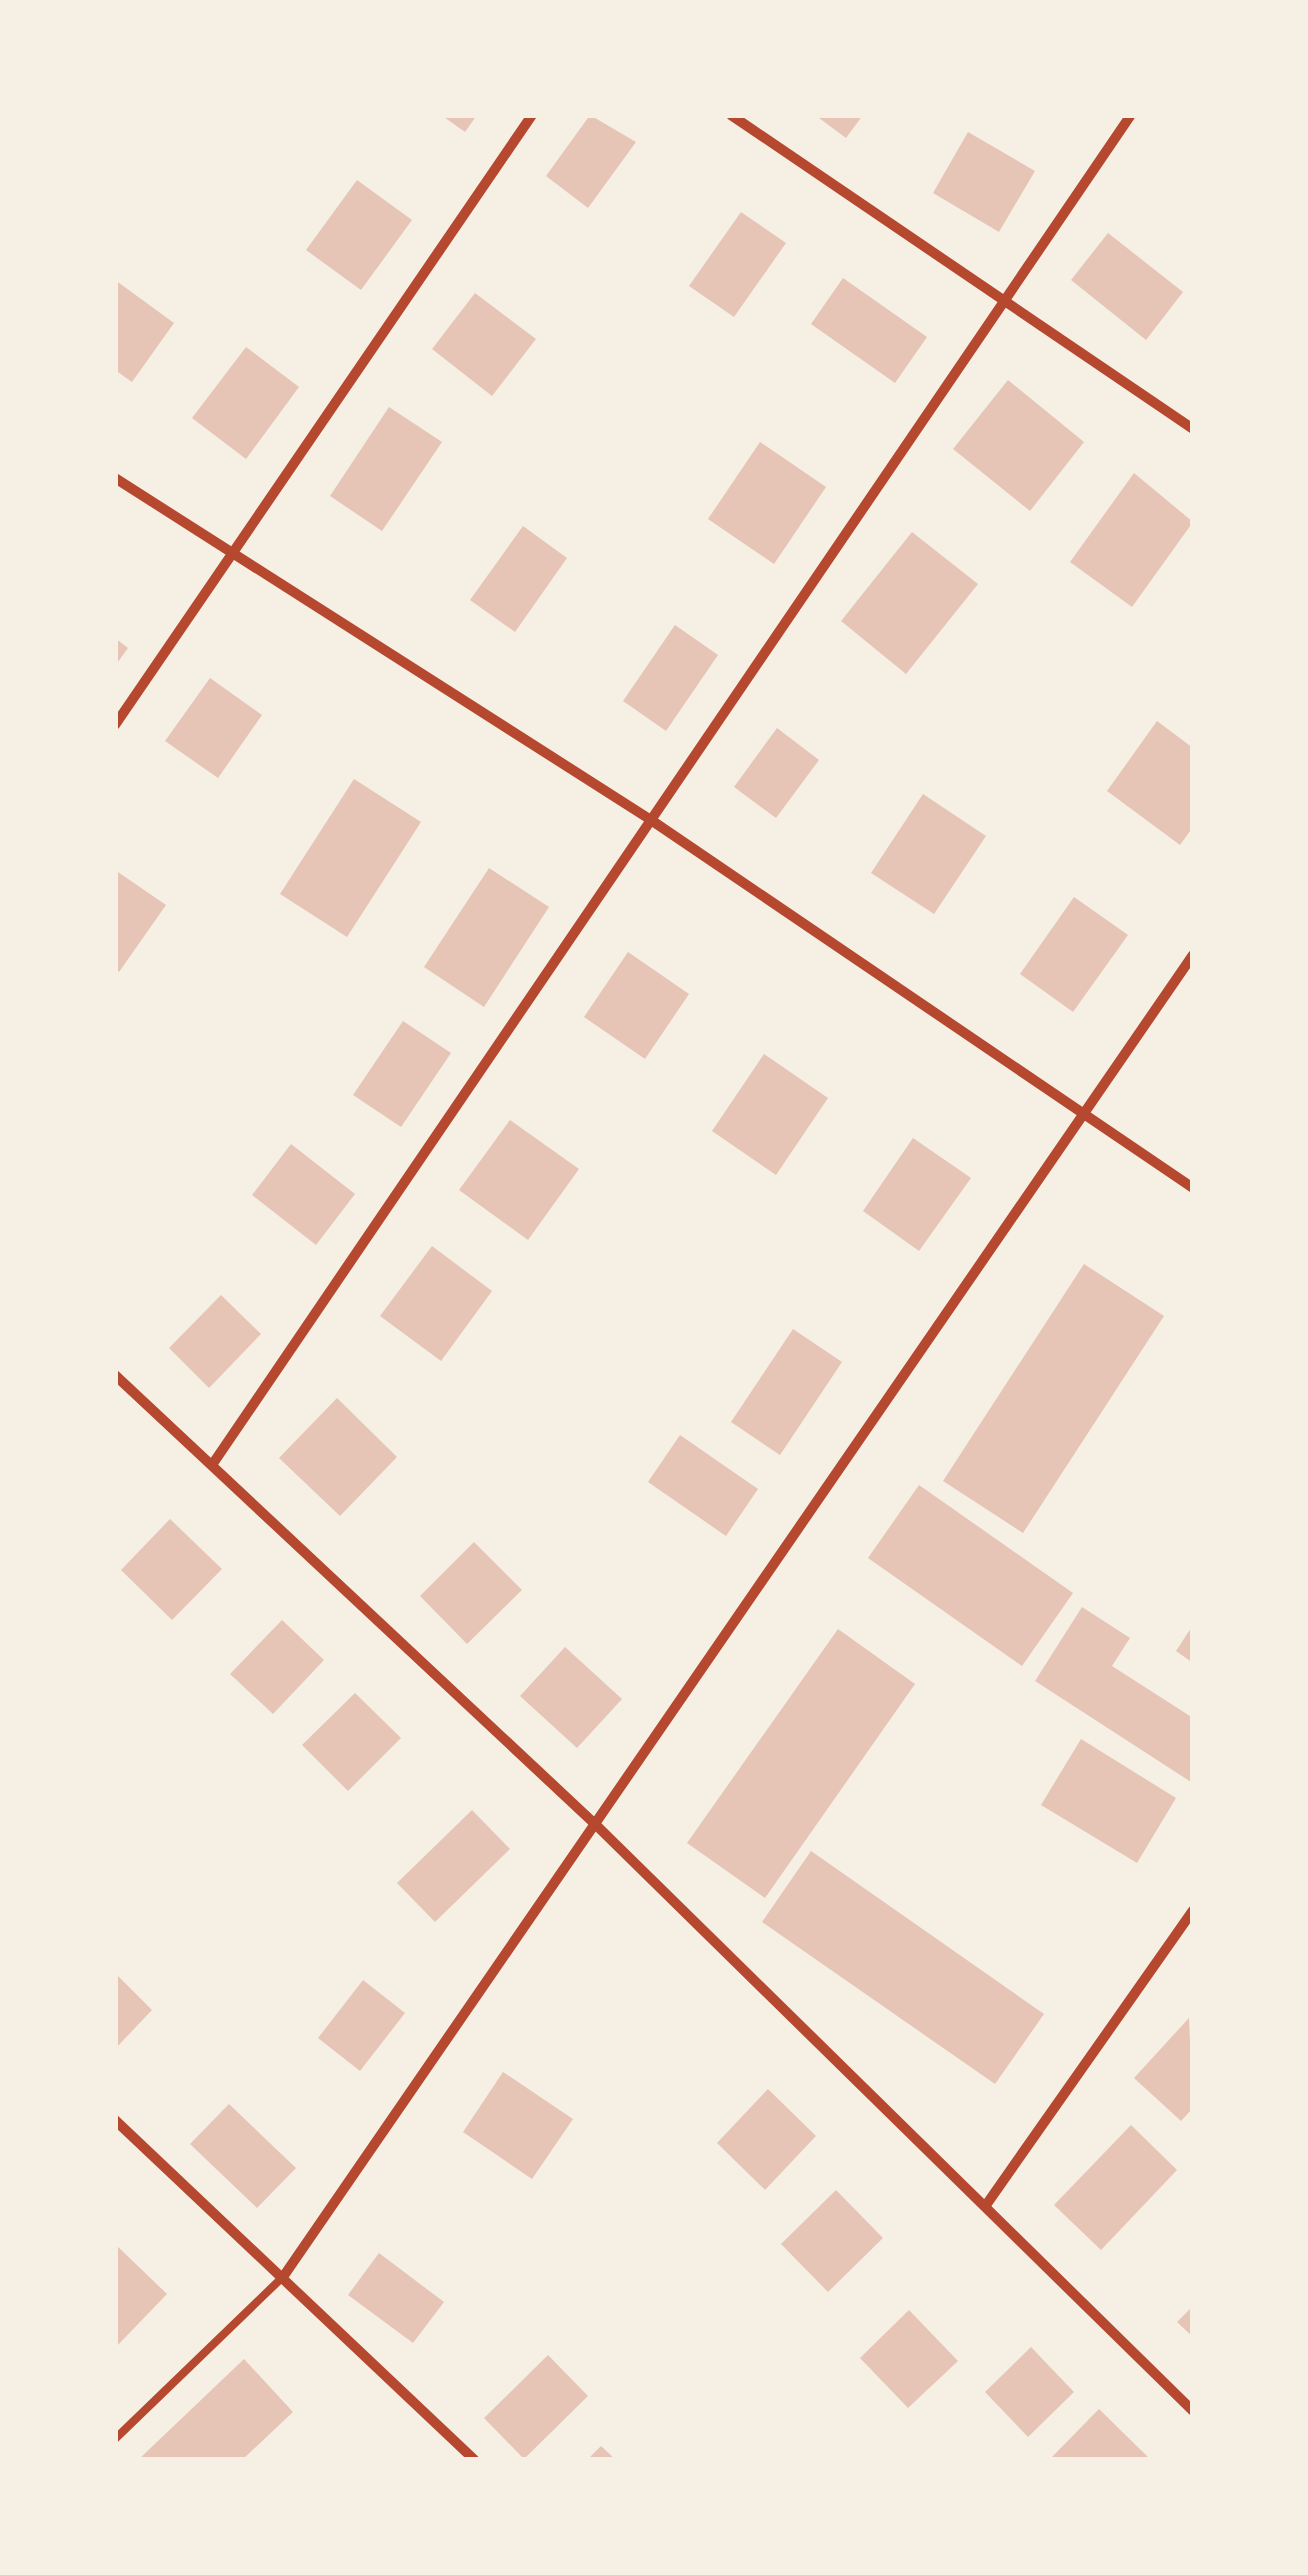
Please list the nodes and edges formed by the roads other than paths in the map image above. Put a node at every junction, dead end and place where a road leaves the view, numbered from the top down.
1 (532, 115) edge
2 (730, 115) edge
3 (1131, 115) edge
4 (1004, 301) junction
5 (1193, 429) edge
6 (115, 478) edge
7 (232, 554) junction
8 (115, 726) edge
9 (651, 820) junction
10 (1193, 955) edge
11 (1082, 1116) junction
12 (1193, 1188) edge
13 (115, 1375) edge
14 (212, 1465) junction
15 (595, 1824) junction
16 (1193, 1910) edge
17 (115, 2120) edge
18 (986, 2206) junction
19 (283, 2277) junction
20 (1193, 2411) edge
21 (115, 2439) edge
22 (474, 2460) edge

1 - 7 street
2 - 4 street
3 - 4 street
4 - 5 street
4 - 9 street
6 - 7 street
7 - 8 street
7 - 9 street
9 - 11 street
9 - 14 street
10 - 11 street
11 - 12 street
11 - 15 street
13 - 14 street
14 - 15 street
15 - 18 street
15 - 19 street
16 - 18 street
17 - 19 street
18 - 20 street
19 - 21 lane
19 - 22 street

